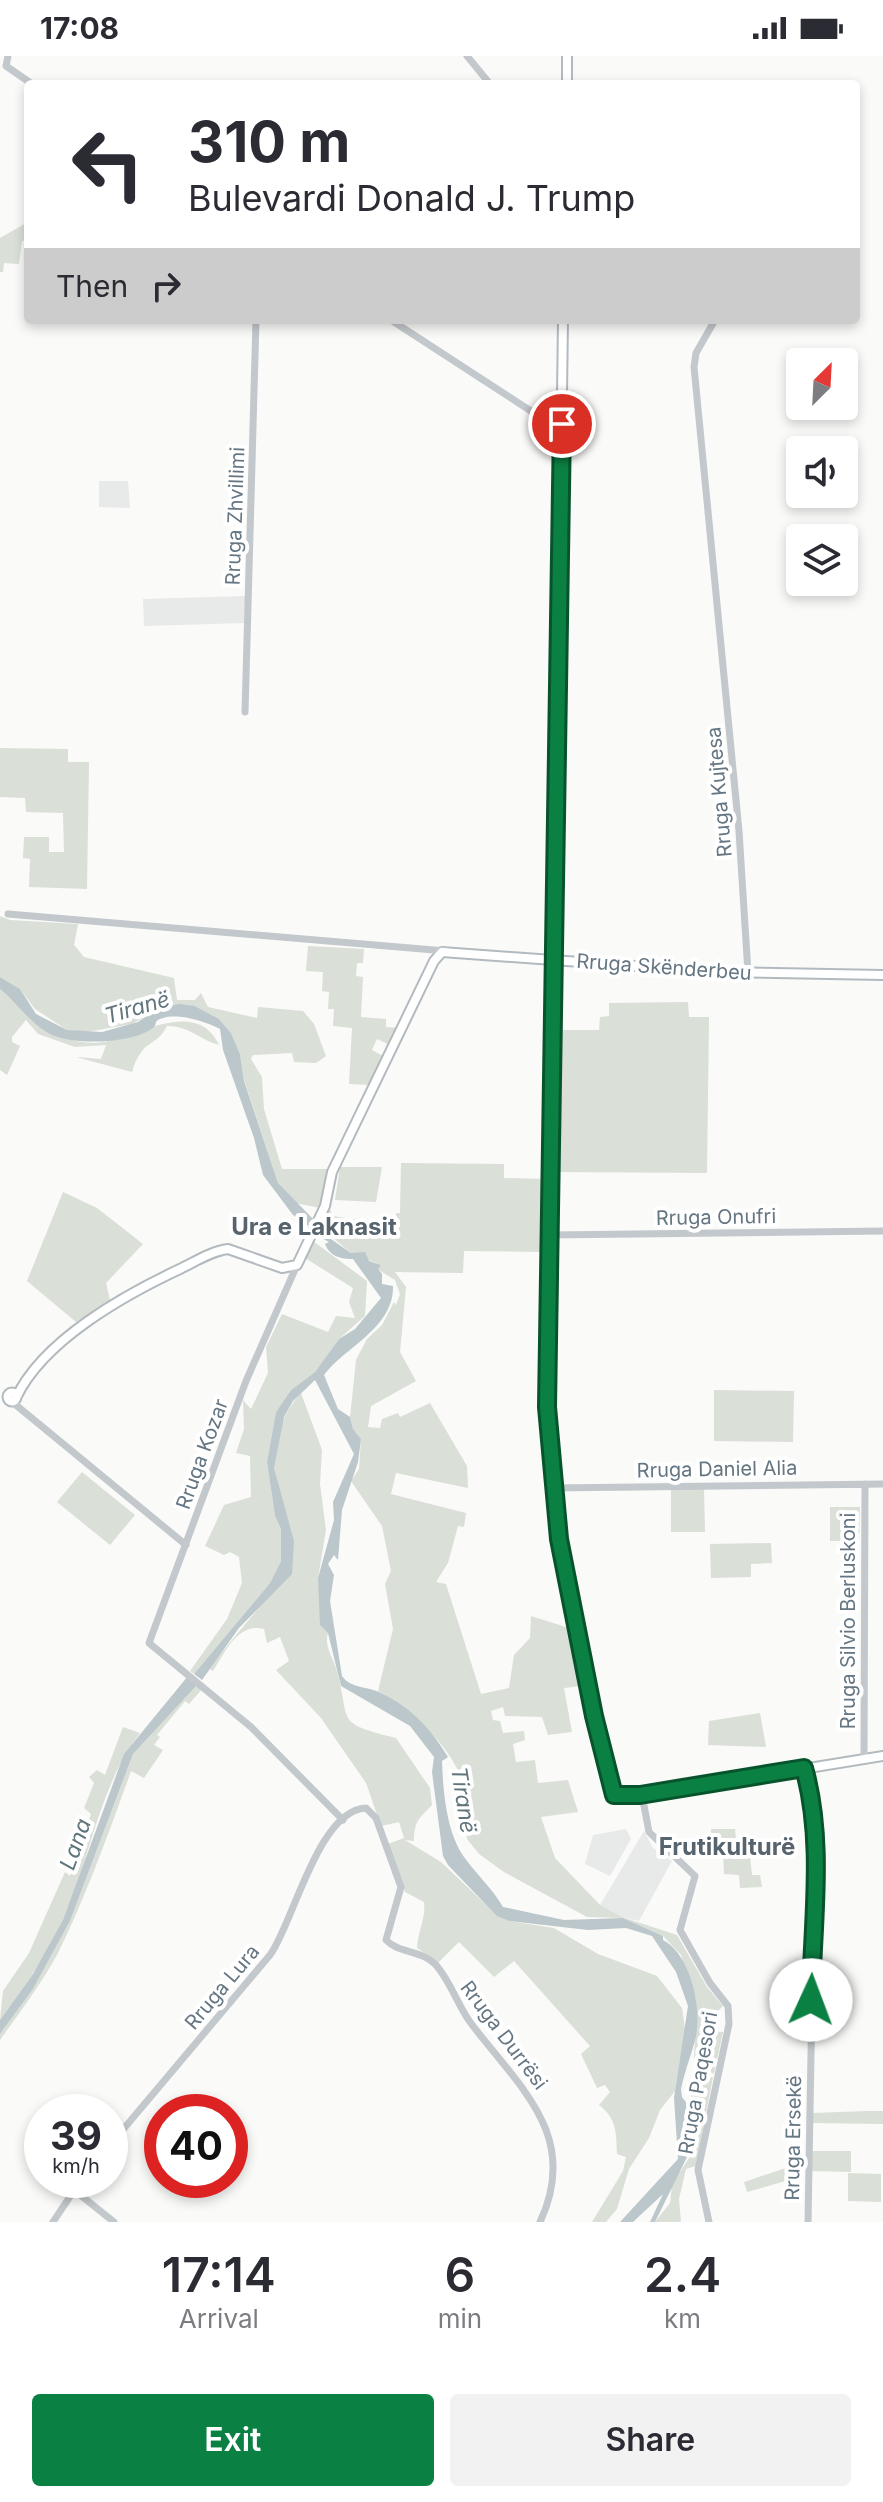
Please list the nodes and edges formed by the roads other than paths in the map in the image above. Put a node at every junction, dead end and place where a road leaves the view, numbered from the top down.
1 (8, 56) edge
2 (467, 56) edge
3 (567, 56) edge
4 (26, 80) edge
5 (487, 80) edge
6 (567, 80) edge
7 (256, 324) edge
8 (397, 324) edge
9 (563, 324) edge
10 (713, 324) edge
11 (562, 424) junction
12 (245, 712) dead end
13 (8, 914) dead end
14 (427, 949) junction
15 (446, 951) junction
16 (553, 959) junction
17 (434, 961) junction
18 (748, 973) junction
19 (883, 975) edge
20 (883, 1231) edge
21 (550, 1235) junction
22 (299, 1263) junction
23 (282, 1268) junction
24 (289, 1278) junction
25 (0, 1392) edge
26 (13, 1398) junction
27 (865, 1484) junction
28 (883, 1484) edge
29 (552, 1488) junction
30 (186, 1545) junction
31 (883, 1756) edge
32 (864, 1759) junction
33 (804, 1768) junction
34 (641, 1795) junction
35 (369, 1809) joint
36 (343, 1820) junction
37 (128, 2124) edge
38 (69, 2198) edge
39 (84, 2198) edge
40 (53, 2222) edge
41 (114, 2222) edge
42 (540, 2222) edge
43 (709, 2222) edge
44 (808, 2222) edge

1 - 4 street
2 - 5 street
3 - 6 main road
7 - 12 street, Rruga Zhvillimi
8 - 11 street
9 - 11 main road
10 - 18 street, Rruga Kujtesa
11 - 16 main road
13 - 14 street
14 - 15 street
14 - 17 main road
15 - 16 main road, Rruga Skënderbeu
15 - 17 main road
16 - 18 main road, Rruga Skënderbeu
16 - 21 main road
17 - 22 main road
18 - 19 main road, Rruga Skënderbeu
20 - 21 street, Rruga Onufri
21 - 29 main road
22 - 23 main road
22 - 24 street, Rruga Kozar
23 - 24 street
23 - 26 main road
24 - 30 street, Rruga Kozar
25 - 26 main road
26 - 30 street
27 - 28 street, Rruga Daniel Alia
27 - 29 street, Rruga Daniel Alia
27 - 32 street, Rruga Silvio Berluskoni
29 - 34 main road
30 - 36 street, Rruga Kozar
31 - 32 main road
32 - 33 main road
33 - 34 main road
33 - 44 street, Rruga Ersekë
34 - 43 street, Rruga Paqesori
35 - 36 street, Rruga Lura
35 - 42 street, Rruga Durrësi
36 - 37 street, Rruga Lura
38 - 40 street
39 - 41 street

